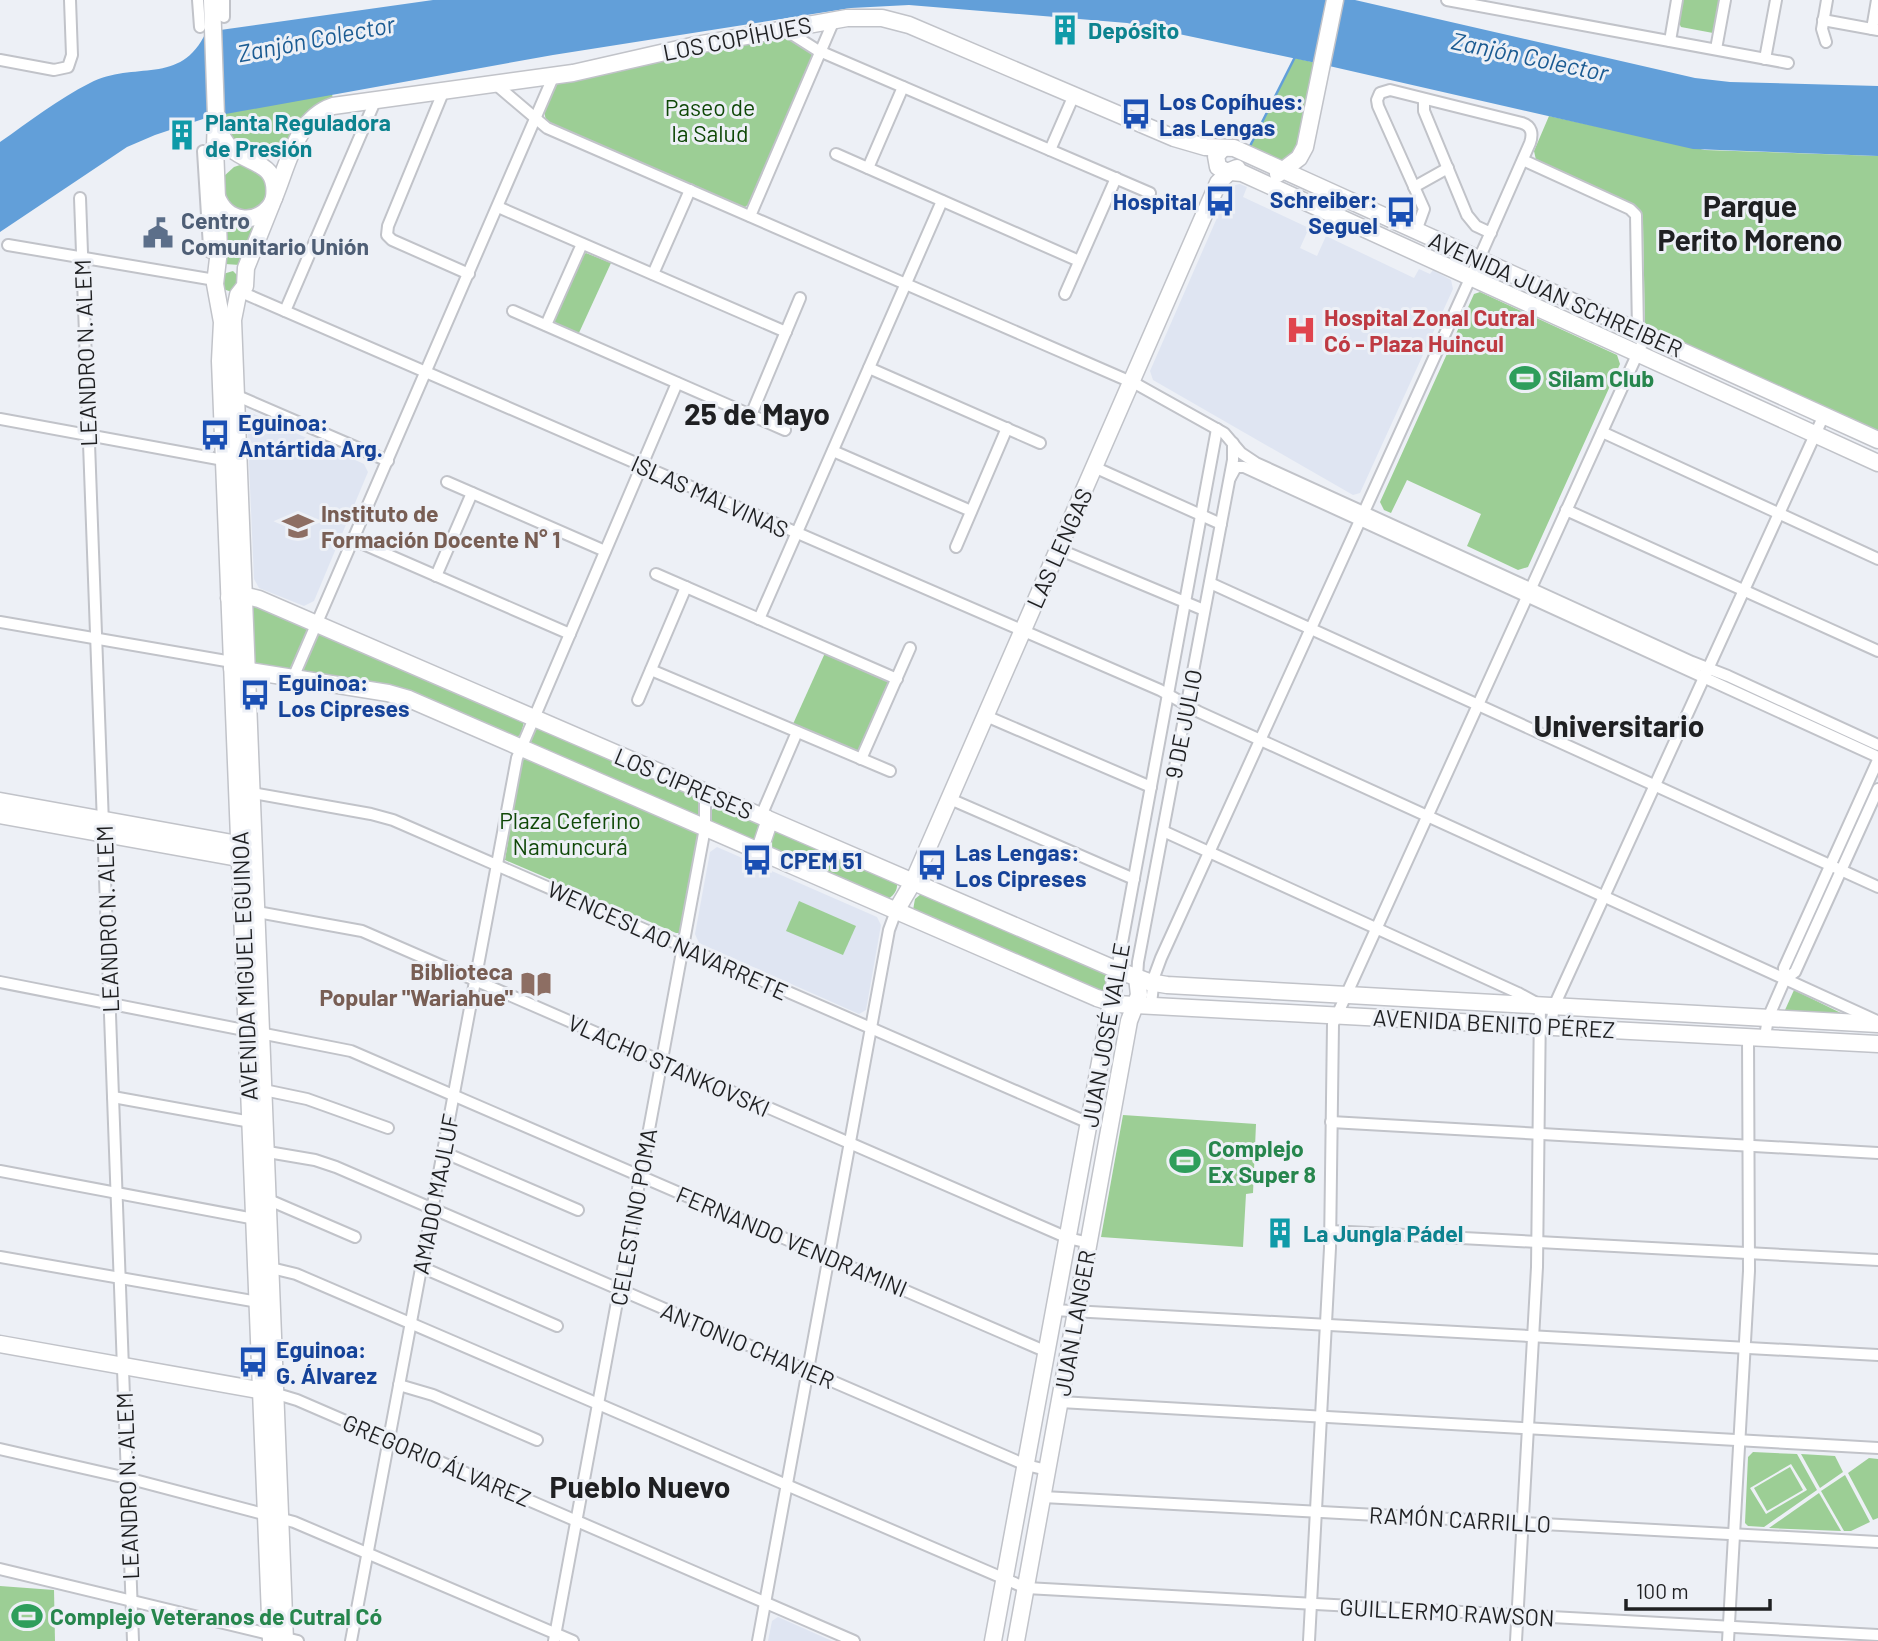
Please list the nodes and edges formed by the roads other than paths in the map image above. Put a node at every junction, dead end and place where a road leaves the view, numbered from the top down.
1 (70, 0) edge
2 (198, 0) edge
3 (212, 0) edge
4 (224, 0) edge
5 (1335, 0) edge
6 (1447, 0) edge
7 (1677, 0) edge
8 (1725, 0) edge
9 (1776, 0) edge
10 (1827, 0) edge
11 (1877, 0) edge
12 (225, 17) dead end
13 (834, 20) junction
14 (1823, 20) junction
15 (206, 29) junction
16 (784, 29) junction
17 (1875, 30) edge
18 (1670, 41) junction
19 (1826, 42) dead end
20 (1716, 49) junction
21 (821, 51) junction
22 (1765, 59) junction
23 (0, 60) edge
24 (1788, 63) dead end
25 (554, 75) junction
26 (495, 83) junction
27 (903, 87) junction
28 (444, 90) junction
29 (1074, 95) junction
30 (376, 99) junction
31 (1424, 99) junction
32 (216, 116) junction
33 (535, 119) junction
34 (1310, 129) junction
35 (1174, 138) junction
36 (297, 141) junction
37 (1228, 148) junction
38 (203, 150) dead end
39 (1050, 150) junction
40 (836, 154) dead end
41 (1523, 160) junction
42 (252, 161) junction
43 (868, 168) junction
44 (1448, 168) junction
45 (1282, 170) junction
46 (1223, 172) junction
47 (1116, 178) junction
48 (1316, 186) junction
49 (1414, 187) junction
50 (216, 189) junction
51 (690, 190) junction
52 (1283, 192) junction
53 (1150, 193) dead end
54 (80, 198) dead end
55 (274, 200) junction
56 (1301, 200) junction
57 (942, 201) junction
58 (498, 207) junction
59 (750, 216) junction
60 (1416, 231) junction
61 (1491, 233) junction
62 (582, 244) junction
63 (8, 245) dead end
64 (219, 255) junction
65 (82, 257) junction
66 (1479, 259) junction
67 (1079, 261) junction
68 (469, 274) junction
69 (653, 274) junction
70 (1471, 277) junction
71 (217, 281) junction
72 (906, 284) junction
73 (241, 288) junction
74 (1065, 294) dead end
75 (800, 298) dead end
76 (285, 311) junction
77 (513, 311) dead end
78 (546, 325) junction
79 (786, 332) junction
80 (1642, 333) junction
81 (1637, 353) junction
82 (869, 368) junction
83 (426, 373) junction
84 (1131, 382) junction
85 (677, 383) junction
86 (228, 392) junction
87 (751, 415) junction
88 (1824, 415) junction
89 (0, 419) edge
90 (1007, 428) junction
91 (1217, 429) junction
92 (785, 430) dead end
93 (1601, 432) junction
94 (1816, 434) junction
95 (88, 435) junction
96 (1878, 440) edge
97 (1233, 441) junction
98 (1040, 443) dead end
99 (833, 451) junction
100 (388, 460) junction
101 (231, 461) junction
102 (1878, 463) edge
103 (641, 466) junction
104 (1094, 467) junction
105 (1230, 478) junction
106 (447, 482) dead end
107 (472, 493) junction
108 (1566, 510) junction
109 (971, 511) junction
110 (1779, 514) junction
111 (1201, 516) junction
112 (1362, 516) junction
113 (1221, 524) junction
114 (796, 534) junction
115 (354, 540) junction
116 (956, 547) dead end
117 (1058, 549) junction
118 (605, 551) junction
119 (1878, 559) edge
120 (656, 574) dead end
121 (436, 576) junction
122 (1210, 583) junction
123 (686, 587) junction
124 (1744, 591) junction
125 (1529, 592) junction
126 (237, 597) junction
127 (1185, 602) junction
128 (1205, 610) junction
129 (759, 619) junction
130 (0, 622) edge
131 (317, 624) junction
132 (1311, 629) junction
133 (1022, 632) junction
134 (570, 634) junction
135 (96, 639) junction
136 (910, 648) dead end
137 (1878, 652) edge
138 (237, 667) junction
139 (651, 670) junction
140 (1707, 673) junction
141 (293, 678) junction
142 (897, 679) junction
143 (638, 700) dead end
144 (1177, 700) junction
145 (1478, 705) junction
146 (986, 716) junction
147 (534, 718) junction
148 (797, 732) junction
149 (1260, 740) junction
150 (1878, 745) edge
151 (521, 748) junction
152 (1878, 758) edge
153 (861, 759) junction
154 (890, 771) dead end
155 (1655, 785) junction
156 (1151, 787) junction
157 (1878, 789) edge
158 (245, 792) junction
159 (705, 792) junction
160 (950, 799) junction
161 (0, 801) edge
162 (0, 815) edge
163 (1427, 816) junction
164 (764, 817) junction
165 (104, 827) junction
166 (705, 828) junction
167 (1163, 831) junction
168 (754, 849) junction
169 (247, 852) junction
170 (1209, 852) junction
171 (496, 865) junction
172 (1836, 868) junction
173 (1134, 878) junction
174 (913, 882) junction
175 (1878, 887) edge
176 (1604, 897) junction
177 (250, 911) junction
178 (896, 911) junction
179 (1376, 928) junction
180 (683, 946) junction
181 (1140, 949) junction
182 (1161, 958) junction
183 (1117, 970) junction
184 (1137, 977) junction
185 (1785, 979) junction
186 (475, 980) junction
187 (0, 982) edge
188 (1153, 983) junction
189 (1346, 995) junction
190 (110, 1003) junction
191 (1111, 1003) junction
192 (1151, 1004) junction
193 (1134, 1005) junction
194 (1547, 1006) junction
195 (1337, 1014) junction
196 (1768, 1018) junction
197 (1878, 1023) edge
198 (1545, 1026) junction
199 (871, 1028) junction
200 (255, 1030) junction
201 (1748, 1037) junction
202 (1765, 1037) junction
203 (1878, 1044) edge
204 (662, 1062) junction
205 (264, 1090) junction
206 (453, 1095) junction
207 (113, 1097) junction
208 (251, 1122) junction
209 (1331, 1122) junction
210 (1089, 1123) junction
211 (388, 1128) dead end
212 (1539, 1134) junction
213 (850, 1143) junction
214 (1748, 1145) junction
215 (260, 1150) junction
216 (443, 1152) junction
217 (1878, 1153) edge
218 (0, 1171) edge
219 (640, 1176) junction
220 (117, 1193) junction
221 (269, 1200) junction
222 (432, 1209) junction
223 (578, 1210) dead end
224 (262, 1220) junction
225 (1330, 1231) junction
226 (355, 1237) dead end
227 (1068, 1238) junction
228 (1537, 1242) junction
229 (1088, 1243) junction
230 (1749, 1253) junction
231 (0, 1257) edge
232 (829, 1257) junction
233 (1878, 1260) edge
234 (264, 1266) junction
235 (421, 1267) junction
236 (120, 1278) junction
237 (620, 1289) junction
238 (258, 1302) junction
239 (1054, 1310) junction
240 (1076, 1311) junction
241 (410, 1323) junction
242 (1326, 1325) junction
243 (557, 1326) dead end
244 (1534, 1336) junction
245 (0, 1344) edge
246 (1744, 1348) junction
247 (1047, 1352) junction
248 (1878, 1355) edge
249 (123, 1366) junction
250 (808, 1371) junction
251 (399, 1385) junction
252 (270, 1392) junction
253 (1060, 1402) junction
254 (598, 1404) junction
255 (1321, 1416) junction
256 (1528, 1428) junction
257 (388, 1440) junction
258 (537, 1440) dead end
259 (1739, 1440) junction
260 (1878, 1448) edge
261 (0, 1449) edge
262 (1026, 1465) junction
263 (1048, 1470) junction
264 (127, 1478) junction
265 (787, 1486) junction
266 (1042, 1497) junction
267 (1316, 1511) junction
268 (274, 1516) junction
269 (577, 1521) junction
270 (1523, 1522) junction
271 (1734, 1534) junction
272 (1878, 1542) edge
273 (367, 1553) junction
274 (0, 1569) edge
275 (1015, 1584) junction
276 (132, 1601) junction
277 (765, 1602) junction
278 (1311, 1604) junction
279 (1518, 1615) junction
280 (1729, 1627) junction
281 (1878, 1635) edge
282 (555, 1637) edge
283 (282, 1639) edge
284 (133, 1641) edge
285 (351, 1641) edge
286 (573, 1641) edge
287 (758, 1641) edge
288 (855, 1641) edge
289 (993, 1641) edge
290 (1016, 1641) edge
291 (1309, 1641) edge
292 (1516, 1641) edge
293 (1728, 1641) edge

1 - 23 street
2 - 15 street
3 - 15 main road
4 - 12 street
5 - 34 main road
6 - 18 street
7 - 18 street
8 - 20 street
9 - 22 street
10 - 14 street
11 - 17 street
13 - 16 main road, LOS COPÍHUES
13 - 21 street
13 - 29 main road, LOS COPÍHUES
14 - 17 street
14 - 19 street
15 - 32 main road, AVENIDA MIGUEL EGUINOA
16 - 21 street
16 - 25 main road, LOS COPÍHUES
18 - 20 street
20 - 22 street
21 - 27 street
21 - 59 street
22 - 24 street
25 - 26 main road, LOS COPÍHUES
25 - 33 street
26 - 28 main road, LOS COPÍHUES
26 - 33 street
27 - 39 street
27 - 43 street
28 - 30 main road, LOS COPÍHUES
28 - 68 street
29 - 35 main road, LOS COPÍHUES
29 - 39 street
30 - 36 main road, LOS COPÍHUES
30 - 76 street
31 - 41 street
31 - 44 street
31 - 49 street
32 - 42 main road
32 - 50 main road, AVENIDA MIGUEL EGUINOA
33 - 51 street
33 - 58 street
34 - 45 main road
34 - 48 main road
35 - 37 main road, LOS COPÍHUES
35 - 46 main road, LOS COPÍHUES
36 - 42 main road, LOS COPÍHUES
36 - 55 main road, LOS COPÍHUES
37 - 45 main road, AVENIDA JUAN SCHREIBER
37 - 46 main road
38 - 64 street
39 - 47 street
40 - 43 street
41 - 61 street
41 - 80 street
42 - 50 main road
42 - 55 main road
43 - 57 street
44 - 49 street
44 - 61 street
45 - 48 main road, AVENIDA JUAN SCHREIBER
45 - 52 main road
46 - 52 main road, AVENIDA JUAN SCHREIBER
46 - 84 main road, LAS LENGAS
47 - 53 street
47 - 67 street
48 - 56 main road
48 - 60 main road, AVENIDA JUAN SCHREIBER
49 - 60 street
50 - 55 main road
50 - 64 main road, AVENIDA MIGUEL EGUINOA
51 - 59 street
51 - 69 street
52 - 56 main road, AVENIDA JUAN SCHREIBER
54 - 65 street, LEANDRO N. ALEM
55 - 73 main road, AVENIDA MIGUEL EGUINOA
56 - 70 main road, AVENIDA JUAN SCHREIBER
57 - 67 street
57 - 72 street
58 - 62 street
58 - 68 street
59 - 72 street
60 - 66 main road, AVENIDA JUAN SCHREIBER
61 - 66 street
62 - 69 street
62 - 78 street
63 - 65 street
64 - 71 main road, AVENIDA MIGUEL EGUINOA
65 - 71 street
65 - 95 street, LEANDRO N. ALEM
66 - 70 street
66 - 80 main road, AVENIDA JUAN SCHREIBER
67 - 74 street
68 - 83 street
69 - 79 street
70 - 81 main road, AVENIDA JUAN SCHREIBER
70 - 112 street
71 - 73 main road
71 - 73 main road
71 - 86 main road, AVENIDA MIGUEL EGUINOA
72 - 82 street
72 - 84 street
73 - 76 street, ISLAS MALVINAS
73 - 86 main road, AVENIDA MIGUEL EGUINOA
75 - 79 street
76 - 83 street, ISLAS MALVINAS
77 - 78 street
78 - 85 street
79 - 87 street
80 - 81 street
80 - 88 main road, AVENIDA JUAN SCHREIBER
81 - 93 street
81 - 94 main road, AVENIDA JUAN SCHREIBER
82 - 90 street
82 - 99 street
83 - 100 street
83 - 103 street, ISLAS MALVINAS
84 - 91 street
84 - 104 main road, LAS LENGAS
85 - 87 street
85 - 103 street, AMADO MAJLUF
86 - 100 street
86 - 101 main road, AVENIDA MIGUEL EGUINOA
87 - 92 street
88 - 94 street
88 - 96 main road, AVENIDA JUAN SCHREIBER
89 - 95 street
90 - 98 street
90 - 109 street
91 - 97 street
91 - 111 street, JUAN JOSÉ VALLE
93 - 108 street
93 - 110 street
94 - 102 main road, AVENIDA JUAN SCHREIBER
94 - 110 street
95 - 101 street
95 - 135 street, LEANDRO N. ALEM
97 - 105 street, 9 DE JULIO
97 - 112 street
99 - 109 street
99 - 114 street
100 - 115 street
101 - 126 main road, AVENIDA MIGUEL EGUINOA
103 - 114 street, ISLAS MALVINAS
103 - 118 street, AMADO MAJLUF
104 - 111 street
104 - 117 main road, LAS LENGAS
105 - 112 street
105 - 113 street, 9 DE JULIO
106 - 107 street
107 - 118 street
107 - 121 street
108 - 124 street
108 - 125 street
109 - 116 street
110 - 119 street
110 - 124 street
111 - 113 street
111 - 127 street, JUAN JOSÉ VALLE
112 - 125 street
112 - 132 street
113 - 122 street, 9 DE JULIO
114 - 129 street
114 - 133 street, ISLAS MALVINAS
115 - 121 street
115 - 131 street
117 - 127 street
117 - 133 main road, LAS LENGAS
118 - 134 street, AMADO MAJLUF
120 - 123 street
121 - 134 street
122 - 128 street, 9 DE JULIO
122 - 132 street
123 - 129 street
123 - 139 street
124 - 137 street
124 - 140 street
125 - 140 street
125 - 145 street
126 - 131 main road, LOS CIPRESES
126 - 138 main road, AVENIDA MIGUEL EGUINOA
127 - 128 street
127 - 144 street, JUAN JOSÉ VALLE
128 - 144 street, 9 DE JULIO
129 - 142 street
130 - 135 street
131 - 141 street
131 - 147 main road, LOS CIPRESES
132 - 145 street
132 - 149 street
133 - 144 street, ISLAS MALVINAS
133 - 146 main road, LAS LENGAS
134 - 147 street, AMADO MAJLUF
135 - 138 street
135 - 165 street, LEANDRO N. ALEM
136 - 142 street
138 - 141 main road, LOS CIPRESES
138 - 158 main road, AVENIDA MIGUEL EGUINOA
139 - 143 street
139 - 148 street
140 - 150 street
140 - 152 street
140 - 155 street
141 - 151 main road, LOS CIPRESES
142 - 153 street
144 - 149 street, ISLAS MALVINAS
144 - 156 street, JUAN JOSÉ VALLE
144 - 167 street, 9 DE JULIO
145 - 155 street
145 - 163 street
146 - 156 street
146 - 160 main road, LAS LENGAS
147 - 151 street, AMADO MAJLUF
147 - 159 main road, LOS CIPRESES
148 - 153 street
148 - 164 street
149 - 163 street, ISLAS MALVINAS
149 - 170 street
151 - 166 main road, LOS CIPRESES
151 - 171 street, AMADO MAJLUF
152 - 172 street
153 - 154 street
155 - 172 street
155 - 176 street
156 - 173 street, JUAN JOSÉ VALLE
157 - 172 street
158 - 169 main road, AVENIDA MIGUEL EGUINOA
158 - 171 street, WENCESLAO NAVARRETE
159 - 164 main road, LOS CIPRESES
159 - 166 street, CELESTINO POMA
160 - 173 street
160 - 174 main road, LAS LENGAS
161 - 165 main road
162 - 165 main road
163 - 176 street, ISLAS MALVINAS
163 - 179 street
164 - 168 main road
164 - 174 main road, LOS CIPRESES
165 - 169 main road
165 - 190 street, LEANDRO N. ALEM
166 - 168 main road, LOS CIPRESES
166 - 180 street, CELESTINO POMA
167 - 170 street
167 - 181 street, 9 DE JULIO
168 - 178 main road, LOS CIPRESES
169 - 177 main road, AVENIDA MIGUEL EGUINOA
170 - 179 street
170 - 182 street
171 - 180 street, WENCESLAO NAVARRETE
171 - 186 street, AMADO MAJLUF
172 - 175 street
172 - 185 street
173 - 183 street, JUAN JOSÉ VALLE
174 - 178 main road, LAS LENGAS
174 - 183 main road, LOS CIPRESES
176 - 185 street, ISLAS MALVINAS
176 - 194 street
177 - 186 street, VLACHO STANKOVSKI
177 - 200 main road, AVENIDA MIGUEL EGUINOA
178 - 191 main road, LOS CIPRESES
178 - 199 street
179 - 189 street
179 - 194 street
180 - 199 street, WENCESLAO NAVARRETE
180 - 204 street, CELESTINO POMA
181 - 182 street
181 - 184 street, 9 DE JULIO
182 - 188 street
183 - 184 main road, LOS CIPRESES
183 - 191 main road, JUAN JOSÉ VALLE
184 - 188 main road, AVENIDA BENITO PÉREZ
184 - 193 main road, 9 DE JULIO
185 - 196 street
185 - 197 street, ISLAS MALVINAS
186 - 204 street, VLACHO STANKOVSKI
186 - 206 street, AMADO MAJLUF
187 - 190 street, FERNANDO VENDRAMINI
188 - 189 main road, AVENIDA BENITO PÉREZ
188 - 192 street
189 - 194 main road, AVENIDA BENITO PÉREZ
189 - 195 street
190 - 200 street, FERNANDO VENDRAMINI
190 - 207 street, LEANDRO N. ALEM
191 - 193 main road, AVENIDA BENITO PÉREZ
191 - 210 main road, JUAN JOSÉ VALLE
192 - 193 main road, AVENIDA BENITO PÉREZ
192 - 195 main road, AVENIDA BENITO PÉREZ
193 - 229 main road, JUAN LANGER
194 - 196 main road, AVENIDA BENITO PÉREZ
194 - 198 street
195 - 198 main road, AVENIDA BENITO PÉREZ
195 - 209 street
196 - 197 main road, AVENIDA BENITO PÉREZ
196 - 202 street
198 - 201 main road, AVENIDA BENITO PÉREZ
198 - 212 street
199 - 210 street, WENCESLAO NAVARRETE
199 - 213 street
200 - 205 main road, AVENIDA MIGUEL EGUINOA
200 - 206 street, FERNANDO VENDRAMINI
200 - 208 main road, AVENIDA MIGUEL EGUINOA
201 - 202 main road, AVENIDA BENITO PÉREZ
201 - 214 street
202 - 203 main road, AVENIDA BENITO PÉREZ
204 - 213 street, VLACHO STANKOVSKI
204 - 219 street, CELESTINO POMA
205 - 211 street
205 - 215 main road, AVENIDA MIGUEL EGUINOA
206 - 216 street, AMADO MAJLUF
206 - 219 street, FERNANDO VENDRAMINI
207 - 208 street
207 - 220 street, LEANDRO N. ALEM
208 - 215 main road, AVENIDA MIGUEL EGUINOA
209 - 212 street
209 - 225 street
210 - 227 main road, JUAN JOSÉ VALLE
212 - 214 street
212 - 228 street
213 - 227 street, VLACHO STANKOVSKI
213 - 232 street
214 - 217 street
214 - 230 street
215 - 221 main road, AVENIDA MIGUEL EGUINOA
215 - 222 street, ANTONIO CHAVIER
215 - 224 main road, AVENIDA MIGUEL EGUINOA
216 - 222 street, AMADO MAJLUF
216 - 223 street
218 - 220 street
219 - 232 street, FERNANDO VENDRAMINI
219 - 237 street, CELESTINO POMA
220 - 224 street
220 - 236 street, LEANDRO N. ALEM
221 - 224 main road, AVENIDA MIGUEL EGUINOA
221 - 226 street
222 - 235 street, AMADO MAJLUF
222 - 237 street, ANTONIO CHAVIER
224 - 234 main road, AVENIDA MIGUEL EGUINOA
225 - 228 street
225 - 242 street
227 - 229 street, VLACHO STANKOVSKI
227 - 239 main road, JUAN JOSÉ VALLE
228 - 230 street
228 - 244 street
229 - 240 main road, JUAN LANGER
230 - 233 street
230 - 246 street
231 - 236 street
232 - 247 street, FERNANDO VENDRAMINI
232 - 250 street
234 - 238 main road, AVENIDA MIGUEL EGUINOA
234 - 241 street
234 - 252 main road, AVENIDA MIGUEL EGUINOA
235 - 241 street, AMADO MAJLUF
235 - 243 street
236 - 238 street
236 - 249 street, LEANDRO N. ALEM
237 - 250 street, ANTONIO CHAVIER
237 - 254 street, CELESTINO POMA
238 - 252 main road, AVENIDA MIGUEL EGUINOA
239 - 240 street
239 - 247 main road, JUAN JOSÉ VALLE
240 - 242 street
240 - 253 main road, JUAN LANGER
241 - 251 street, AMADO MAJLUF
241 - 254 street
242 - 244 street
242 - 255 street
244 - 246 street
244 - 256 street
245 - 249 main road, GREGORIO ÁLVAREZ
246 - 248 street
246 - 259 street
247 - 262 main road, JUAN JOSÉ VALLE
249 - 252 main road, GREGORIO ÁLVAREZ
249 - 264 street, LEANDRO N. ALEM
250 - 262 street, ANTONIO CHAVIER
250 - 265 street
251 - 257 street, AMADO MAJLUF
251 - 258 street
252 - 257 street, GREGORIO ÁLVAREZ
252 - 268 main road, AVENIDA MIGUEL EGUINOA
253 - 255 street
253 - 263 main road, JUAN LANGER
254 - 265 street
254 - 269 street, CELESTINO POMA
255 - 256 street
255 - 267 street
256 - 259 street
256 - 270 street
257 - 269 street, GREGORIO ÁLVAREZ
257 - 273 street, AMADO MAJLUF
259 - 260 street
259 - 271 street
261 - 264 street
262 - 263 street, ANTONIO CHAVIER
262 - 275 main road, JUAN JOSÉ VALLE
263 - 266 main road, JUAN LANGER
264 - 268 street
264 - 276 street, LEANDRO N. ALEM
265 - 275 street
265 - 277 street
266 - 267 street, RAMÓN CARRILLO
266 - 275 main road, JUAN LANGER
267 - 270 street, RAMÓN CARRILLO
267 - 278 street
268 - 273 street
268 - 283 main road, AVENIDA MIGUEL EGUINOA
269 - 277 street, GREGORIO ÁLVAREZ
269 - 282 street, CELESTINO POMA
270 - 271 street, RAMÓN CARRILLO
270 - 279 street
271 - 272 street, RAMÓN CARRILLO
271 - 280 street
273 - 282 street
273 - 285 street, AMADO MAJLUF
274 - 276 street
275 - 278 street, GUILLERMO RAWSON
275 - 289 main road, JUAN JOSÉ VALLE
275 - 290 main road, JUAN LANGER
276 - 283 street
276 - 284 street, LEANDRO N. ALEM
277 - 287 street
277 - 288 street, GREGORIO ÁLVAREZ
278 - 279 street, GUILLERMO RAWSON
278 - 291 street
279 - 280 street, GUILLERMO RAWSON
279 - 292 street
280 - 281 street, GUILLERMO RAWSON
280 - 293 street
282 - 286 street

